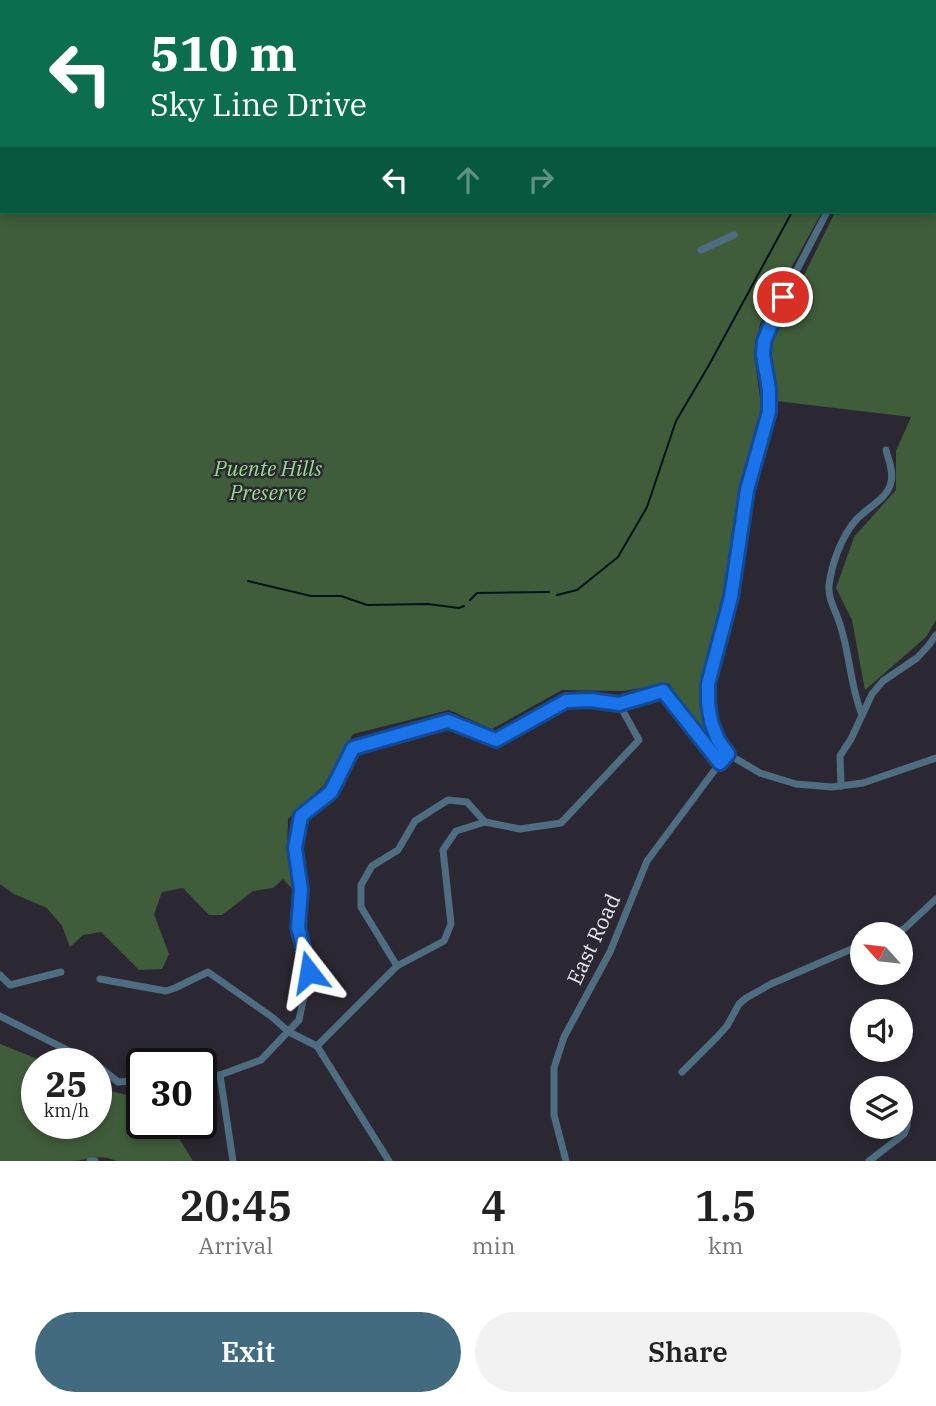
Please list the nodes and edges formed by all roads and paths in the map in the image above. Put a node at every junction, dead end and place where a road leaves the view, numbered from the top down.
1 (826, 214) edge
2 (734, 235) dead end
3 (701, 250) dead end
4 (887, 450) dead end
5 (936, 635) edge
6 (619, 704) junction
7 (862, 715) junction
8 (728, 754) junction
9 (936, 758) edge
10 (720, 763) junction
11 (841, 786) junction
12 (485, 822) junction
13 (936, 899) edge
14 (911, 922) edge
15 (850, 950) edge
16 (397, 966) junction
17 (61, 972) dead end
18 (0, 975) edge
19 (100, 979) dead end
20 (0, 1016) edge
21 (289, 1032) junction
22 (317, 1046) junction
23 (64, 1048) edge
24 (682, 1072) dead end
25 (217, 1075) edge
26 (220, 1075) junction
27 (898, 1139) edge
28 (233, 1161) edge
29 (389, 1161) edge
30 (566, 1161) edge
31 (869, 1161) edge

1 - 8 street
2 - 3 street
4 - 7 street
5 - 7 street
6 - 10 street
6 - 12 street
6 - 21 street
7 - 11 street
8 - 10 street, East Road
8 - 11 street
9 - 11 street
10 - 30 street, East Road
12 - 16 street
12 - 16 street
13 - 14 street
15 - 24 street
16 - 22 street
17 - 18 street
19 - 21 street
20 - 23 street
21 - 22 street
21 - 26 street
22 - 29 street
25 - 26 street
26 - 28 street
27 - 31 street

